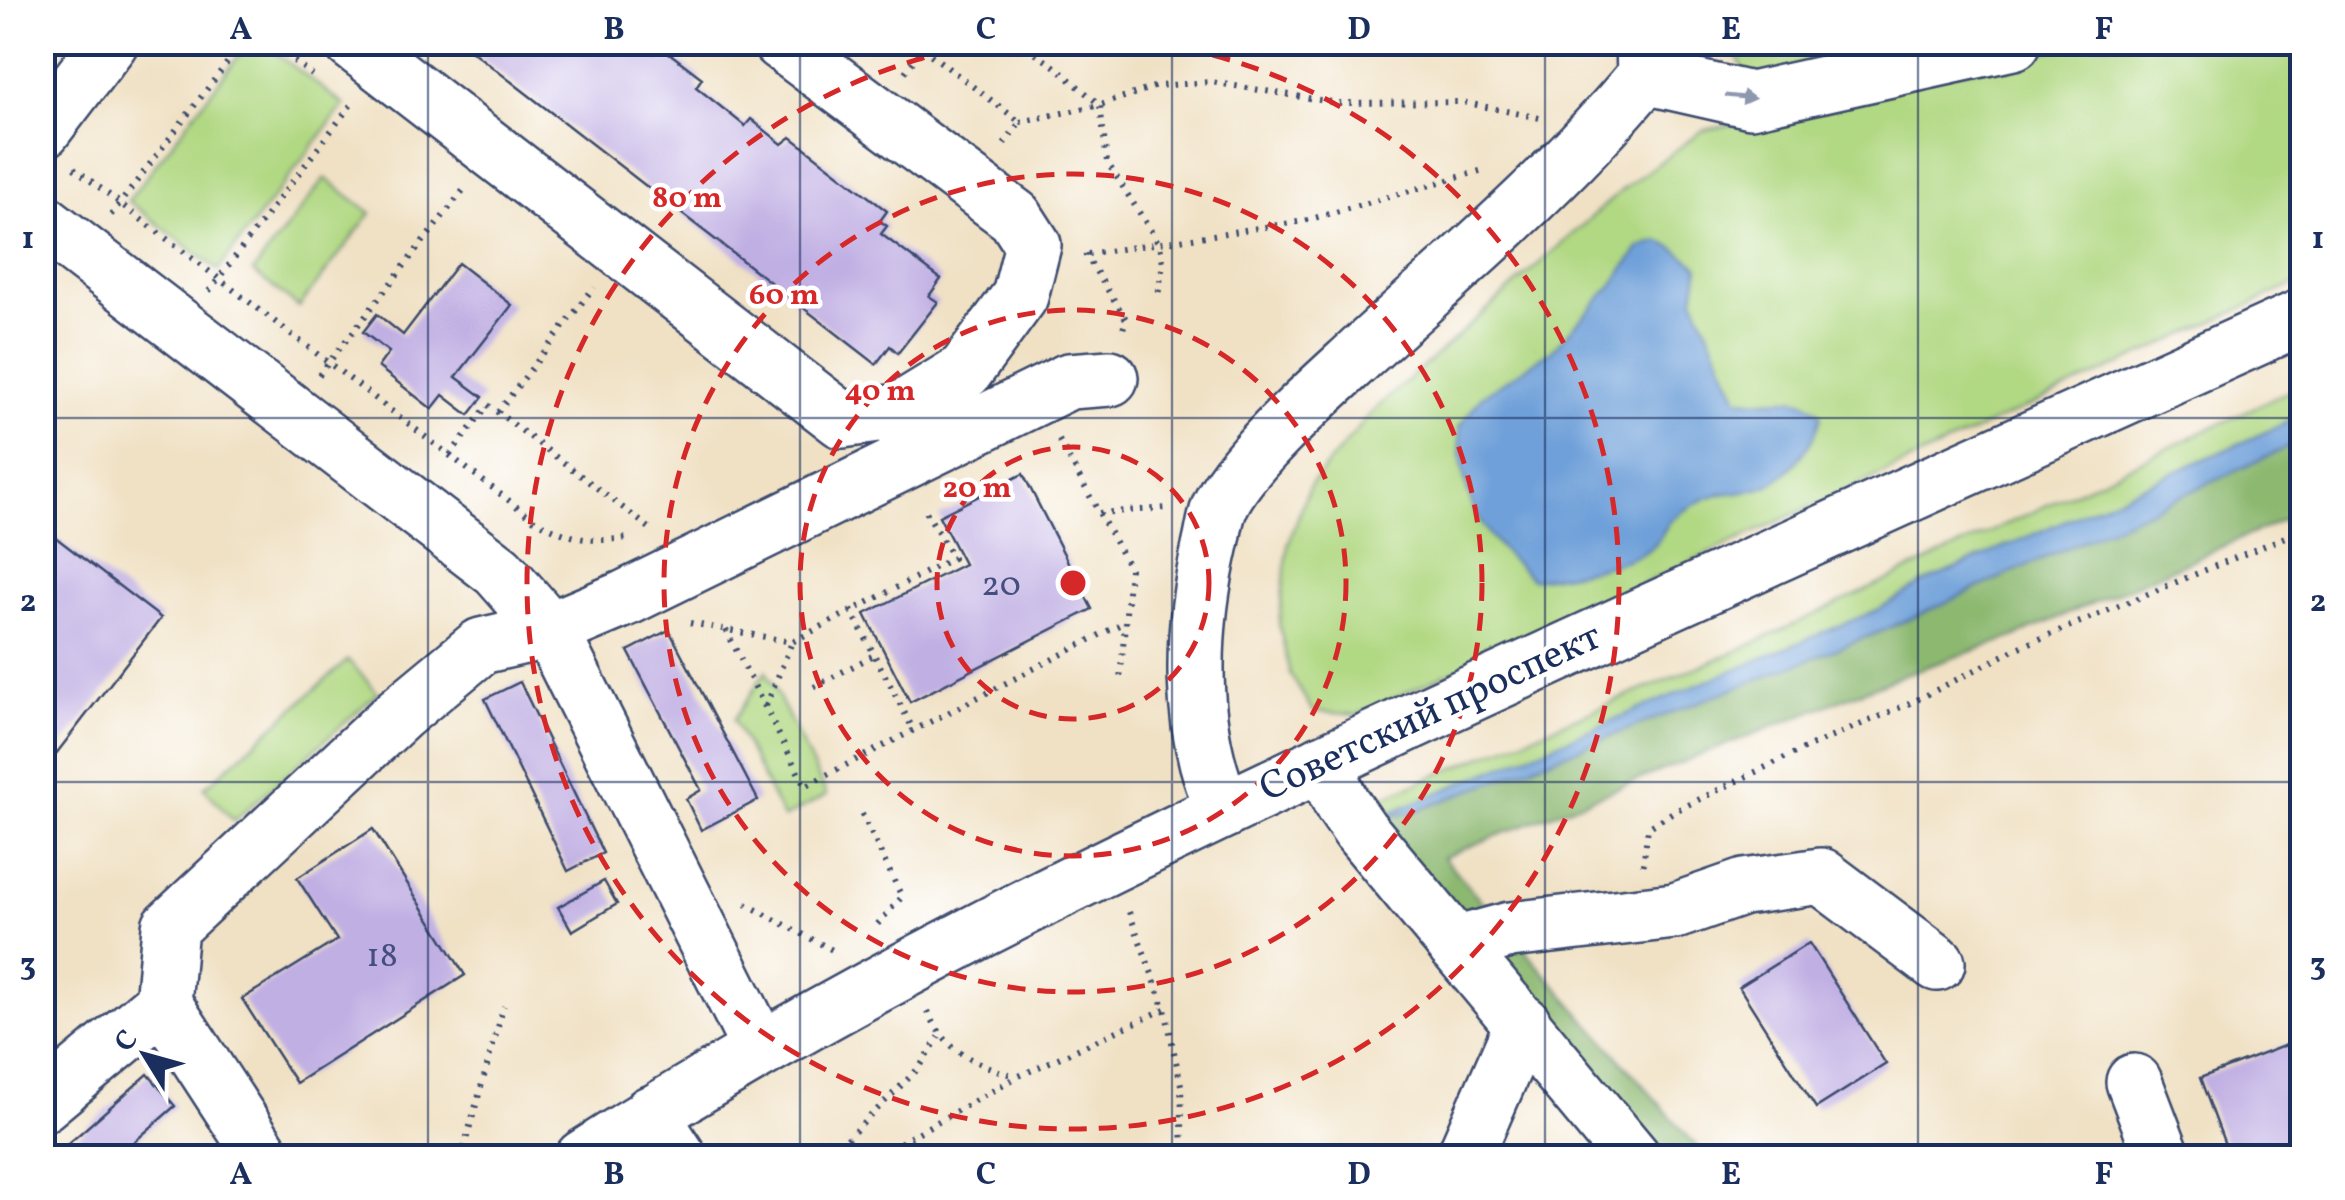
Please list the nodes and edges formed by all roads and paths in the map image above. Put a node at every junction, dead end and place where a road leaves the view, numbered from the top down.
1 (110, 42) edge
2 (243, 42) edge
3 (780, 42) edge
4 (1018, 42) edge
5 (2013, 42) edge
6 (366, 54) edge
7 (1645, 59) edge
8 (1100, 105) junction
9 (1020, 122) dead end
10 (1600, 131) junction
11 (56, 148) edge
12 (493, 151) junction
13 (1494, 167) dead end
14 (120, 203) junction
15 (62, 236) edge
16 (1160, 245) junction
17 (1033, 246) junction
18 (622, 250) junction
19 (1088, 254) junction
20 (218, 278) junction
21 (1158, 296) dead end
22 (2302, 317) edge
23 (181, 328) junction
24 (329, 363) junction
25 (1110, 378) joint
26 (1035, 398) junction
27 (291, 412) junction
28 (498, 412) junction
29 (450, 456) junction
30 (1220, 505) junction
31 (924, 506) dead end
32 (1100, 514) junction
33 (2302, 530) edge
34 (851, 610) junction
35 (674, 620) dead end
36 (1125, 622) junction
37 (550, 630) junction
38 (726, 630) junction
39 (792, 642) junction
40 (874, 655) junction
41 (1120, 680) dead end
42 (814, 687) dead end
43 (766, 708) junction
44 (914, 731) junction
45 (1322, 763) junction
46 (1224, 810) junction
47 (862, 814) dead end
48 (902, 896) dead end
49 (734, 898) dead end
50 (1128, 910) dead end
51 (1636, 916) junction
52 (1455, 945) junction
53 (846, 958) dead end
54 (1937, 963) dead end
55 (163, 1003) junction
56 (504, 1006) dead end
57 (1165, 1009) junction
58 (927, 1010) dead end
59 (1522, 1023) junction
60 (939, 1036) junction
61 (760, 1049) junction
62 (1017, 1077) junction
63 (2134, 1082) dead end
64 (42, 1104) edge
65 (665, 1136) edge
66 (264, 1158) edge
67 (461, 1158) edge
68 (584, 1158) edge
69 (839, 1158) edge
70 (873, 1158) edge
71 (1183, 1158) edge
72 (1464, 1158) edge
73 (1633, 1158) edge
74 (2163, 1158) edge

1 - 11 street
2 - 14 path
3 - 17 street
4 - 8 path
7 -> 5 street
6 - 12 street
6 - 20 path
7 - 10 street
8 - 9 path
8 - 10 path
8 - 16 path
10 - 30 street
11 - 14 path
12 - 18 street
12 - 24 path
13 - 16 path
14 - 15 path
14 - 20 path
15 - 23 street
16 - 19 path
16 - 21 path
17 - 18 street
17 - 19 path
18 - 28 path
19 - 25 path
20 - 23 path
20 - 24 path
22 - 45 street, Советский проспект
23 - 27 street
24 - 27 path
24 - 29 path
25 - 26 street
26 - 32 path
26 - 37 street
27 - 37 street
28 - 29 path
28 - 29 path
30 - 32 path
30 - 46 street
31 - 34 path
32 - 36 path
33 - 51 path
34 - 39 path
34 - 40 path
35 - 38 path
36 - 41 path
36 - 44 path
37 - 55 street
37 - 61 street
38 - 39 path
38 - 43 path
39 - 43 path
40 - 42 path
40 - 44 path
43 - 44 path
45 - 46 street, Советский проспект
45 - 52 street
46 - 61 street, Советский проспект
47 - 48 path
49 - 53 path
50 - 57 path
51 - 52 street
51 - 54 street
52 - 59 street
55 - 64 street
55 - 66 street
56 - 67 path
57 - 62 path
57 - 71 path
58 - 60 path
59 - 72 street
59 - 73 street
60 - 62 path
60 - 69 path
61 - 65 street, Советский проспект
62 - 70 path
63 - 74 street
65 - 68 street, Советский проспект

